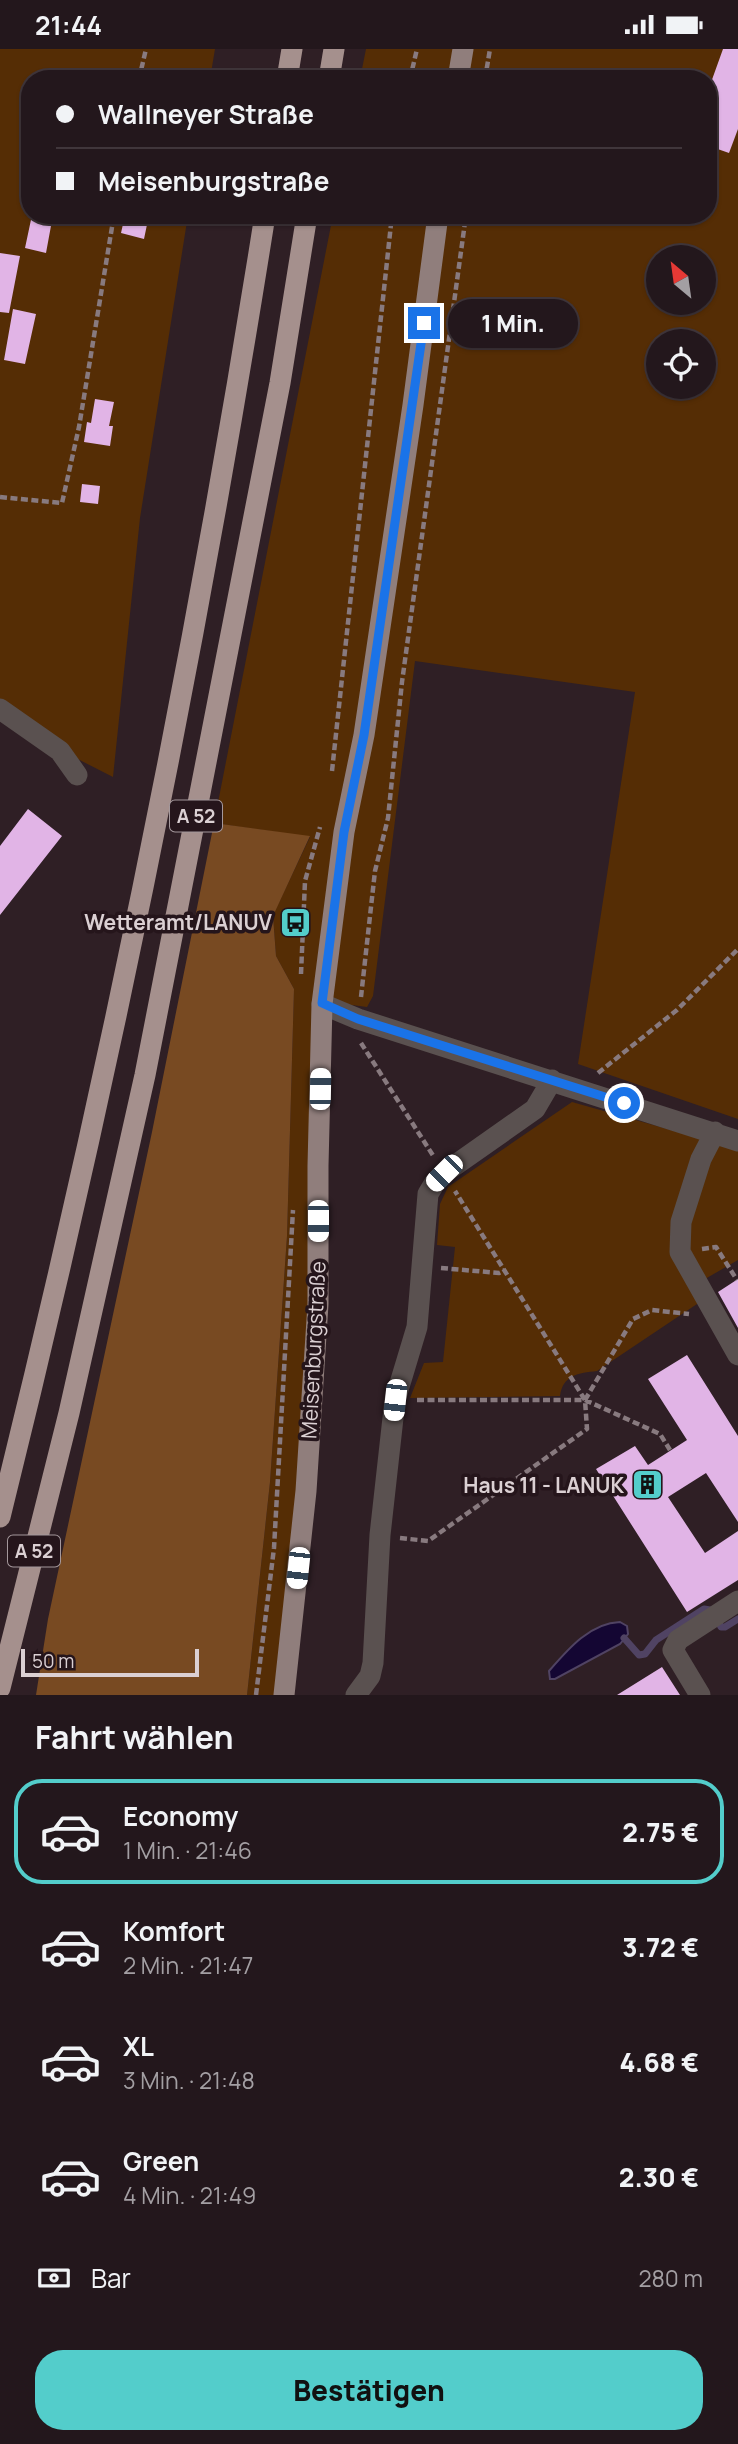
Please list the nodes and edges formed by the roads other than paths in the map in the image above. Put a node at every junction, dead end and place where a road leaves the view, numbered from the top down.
1 (292, 49) edge
2 (334, 49) edge
3 (463, 49) edge
4 (288, 70) edge
5 (330, 70) edge
6 (460, 70) edge
7 (264, 224) edge
8 (306, 224) edge
9 (437, 224) edge
10 (0, 709) edge
11 (77, 775) dead end
12 (322, 1003) junction
13 (552, 1080) junction
14 (715, 1132) junction
15 (738, 1141) edge
16 (738, 1355) edge
17 (0, 1517) edge
18 (738, 1601) edge
19 (0, 1688) edge
20 (284, 1695) edge
21 (356, 1695) edge
22 (700, 1695) edge

1 - 4 highway
2 - 5 highway
3 - 6 main road
7 - 17 highway, A 52
8 - 19 highway, A 52
9 - 12 main road, Meisenburgstraße
10 - 11 street
12 - 13 street
12 - 20 main road, Meisenburgstraße
13 - 14 street
13 - 21 street
14 - 15 street
14 - 16 street
18 - 22 street

